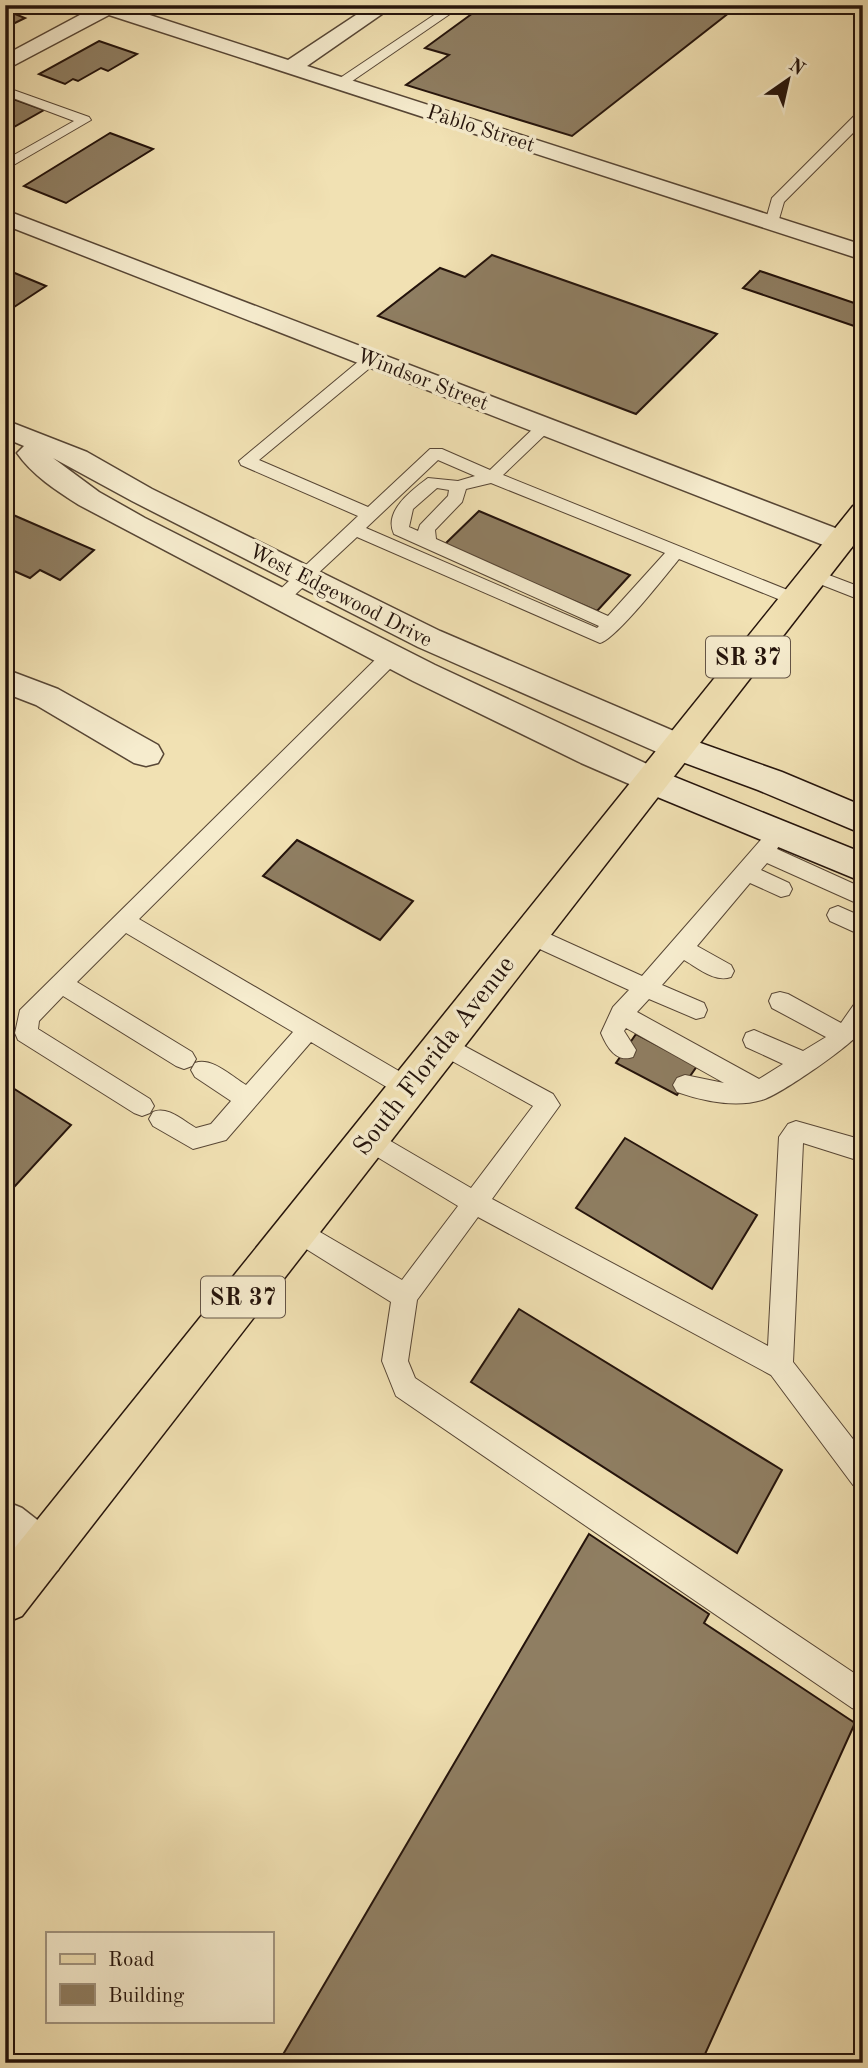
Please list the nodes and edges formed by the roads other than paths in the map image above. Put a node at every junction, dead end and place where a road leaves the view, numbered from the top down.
1 (385, 5) edge
2 (457, 5) edge
3 (102, 7) edge
4 (5, 64) edge
5 (290, 67) junction
6 (341, 83) junction
7 (5, 91) edge
8 (863, 115) edge
9 (5, 166) edge
10 (5, 217) edge
11 (772, 223) junction
12 (863, 253) edge
13 (371, 359) junction
14 (545, 426) junction
15 (8, 430) edge
16 (492, 477) junction
17 (458, 486) junction
18 (863, 513) edge
19 (369, 514) junction
20 (356, 530) junction
21 (841, 541) junction
22 (428, 544) junction
23 (676, 552) junction
24 (304, 576) junction
25 (804, 587) junction
26 (863, 595) edge
27 (279, 600) junction
28 (612, 625) junction
29 (391, 656) junction
30 (5, 680) edge
31 (678, 747) junction
32 (146, 754) dead end
33 (650, 780) junction
34 (863, 821) edge
35 (771, 842) junction
36 (863, 868) edge
37 (746, 872) junction
38 (781, 889) dead end
39 (863, 898) edge
40 (838, 915) dead end
41 (124, 921) junction
42 (863, 928) edge
43 (528, 934) junction
44 (682, 948) junction
45 (723, 971) dead end
46 (62, 984) junction
47 (646, 988) junction
48 (780, 1001) dead end
49 (696, 1010) dead end
50 (863, 1010) edge
51 (621, 1014) junction
52 (309, 1030) junction
53 (845, 1036) junction
54 (754, 1040) dead end
55 (442, 1044) junction
56 (625, 1051) dead end
57 (806, 1063) junction
58 (685, 1084) dead end
59 (408, 1088) junction
60 (760, 1091) junction
61 (248, 1099) junction
62 (367, 1139) junction
63 (863, 1151) edge
64 (475, 1203) junction
65 (296, 1229) junction
66 (405, 1296) junction
67 (780, 1366) junction
68 (863, 1475) edge
69 (5, 1525) edge
70 (41, 1553) junction
71 (5, 1599) edge
72 (863, 1697) edge

1 - 5 street
2 - 6 lane
3 - 4 street
3 - 5 street, Pablo Street
5 - 6 street, Pablo Street
6 - 11 street, Pablo Street
7 - 9 lane
8 - 11 lane
10 - 13 street, Windsor Street
11 - 12 street, Pablo Street
13 - 14 street, Windsor Street
13 - 19 lane
14 - 16 lane
14 - 21 street, Windsor Street
15 - 24 street, West Edgewood Drive
15 - 27 street, West Edgewood Drive
16 - 17 lane
16 - 19 lane
16 - 23 lane
17 - 22 lane
17 - 22 lane
18 - 21 main road, South Florida Avenue / SR 37
19 - 20 lane
20 - 24 lane
20 - 28 lane
21 - 25 main road, South Florida Avenue / SR 37
22 - 28 lane
23 - 25 lane
23 - 28 lane
24 - 27 lane
24 - 31 street, West Edgewood Drive
25 - 26 lane
25 - 31 main road, South Florida Avenue / SR 37
27 - 29 street, West Edgewood Drive
29 - 33 street, West Edgewood Drive
29 - 41 lane
30 - 32 street
31 - 33 main road, South Florida Avenue / SR 37
31 - 34 street, West Edgewood Drive
33 - 35 street, West Edgewood Drive
33 - 43 main road, South Florida Avenue / SR 37
35 - 36 street, West Edgewood Drive
35 - 37 lane
35 - 39 lane
37 - 38 lane
37 - 44 lane
40 - 42 lane
41 - 46 lane
41 - 52 lane
43 - 47 lane
43 - 55 main road, South Florida Avenue / SR 37
44 - 45 lane
44 - 47 lane
46 - 61 lane
46 - 61 lane
47 - 49 lane
47 - 51 lane
48 - 53 lane
50 - 53 lane
51 - 56 lane
51 - 60 lane
52 - 59 lane
52 - 61 lane
53 - 57 lane
54 - 57 lane
55 - 59 main road, South Florida Avenue / SR 37
55 - 64 lane
57 - 60 lane
58 - 60 lane
59 - 62 main road, South Florida Avenue / SR 37
62 - 64 lane
62 - 65 main road, South Florida Avenue / SR 37
63 - 67 lane
64 - 66 lane
64 - 67 lane
65 - 66 lane
65 - 70 main road, South Florida Avenue / SR 37
66 - 72 lane
67 - 68 lane
69 - 70 street
70 - 71 main road, South Florida Avenue / SR 37

